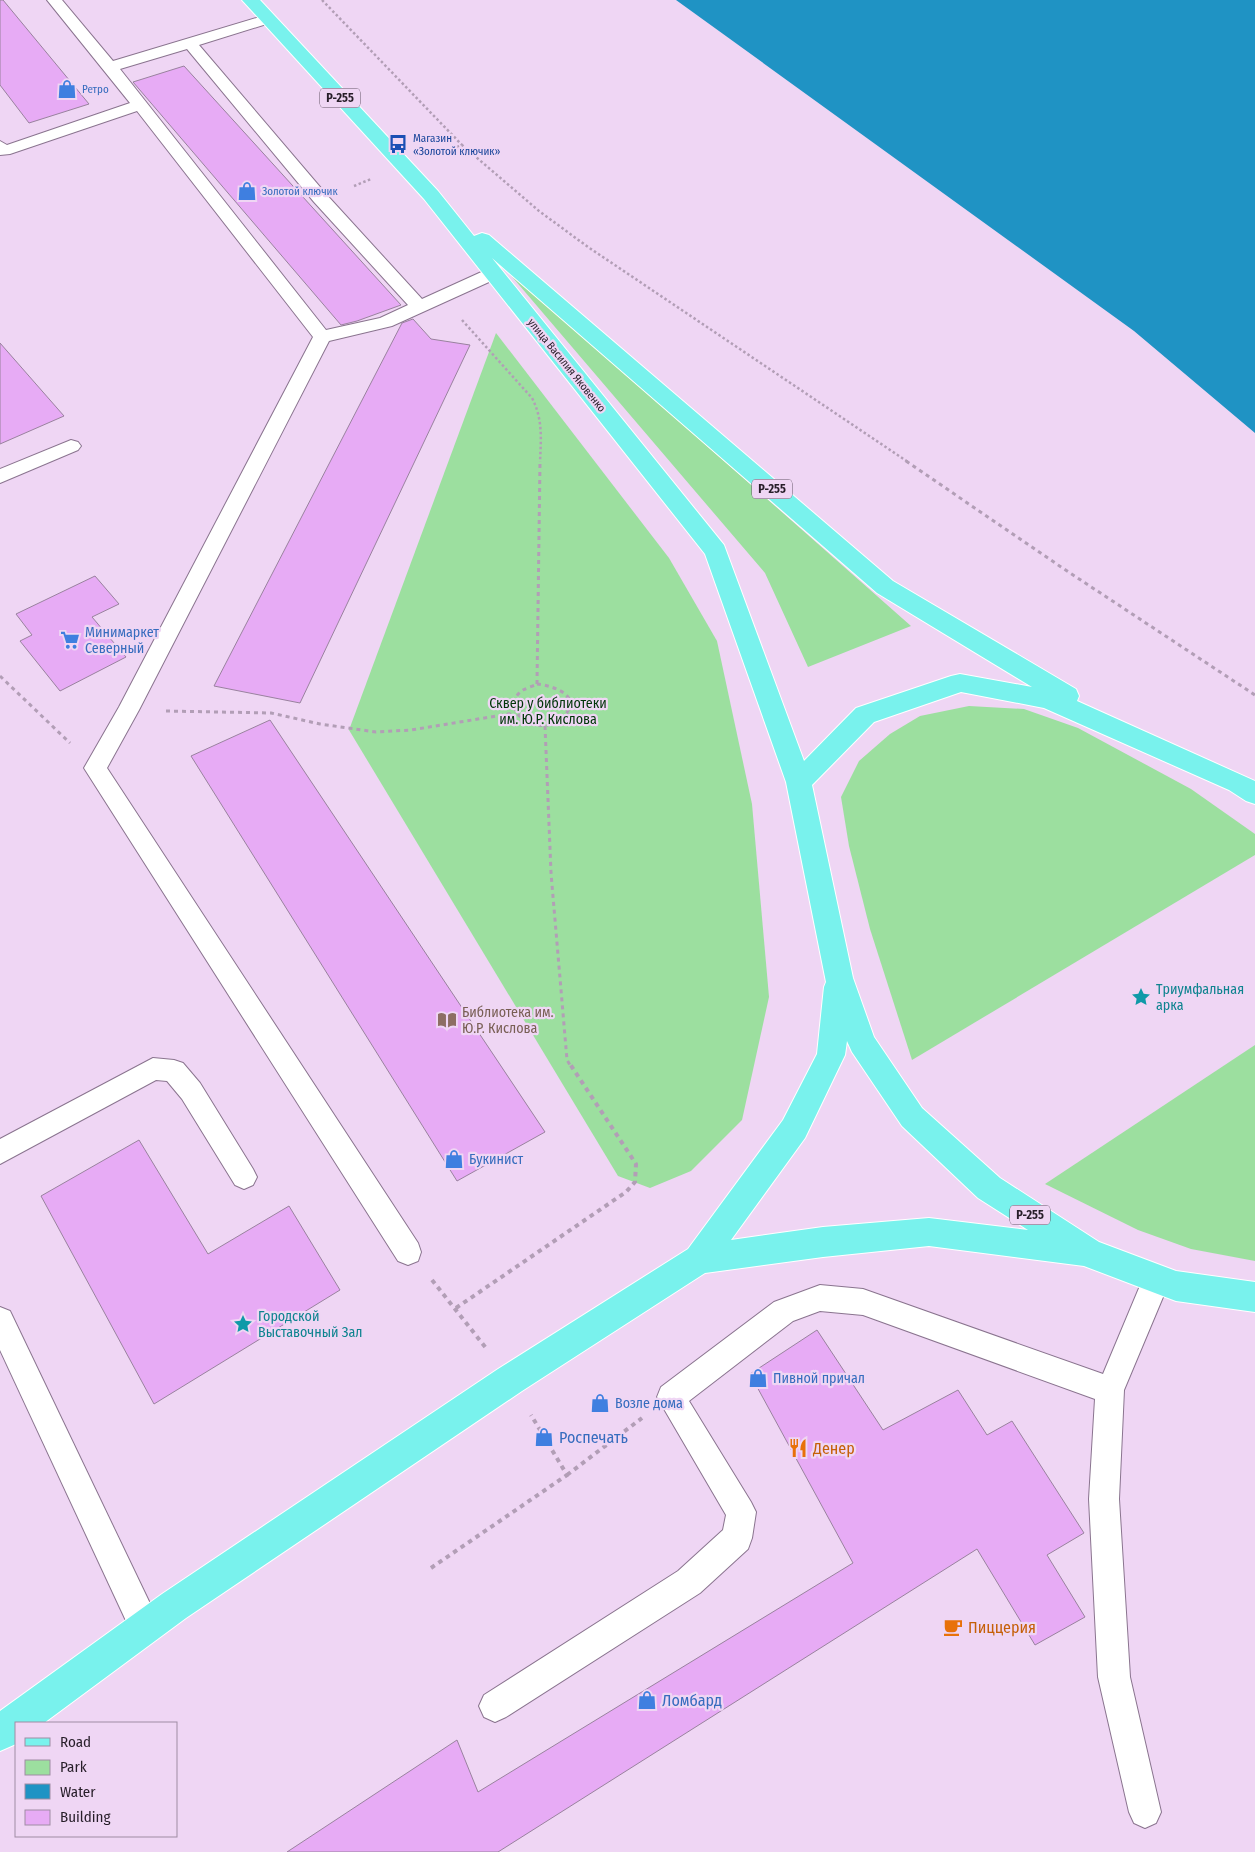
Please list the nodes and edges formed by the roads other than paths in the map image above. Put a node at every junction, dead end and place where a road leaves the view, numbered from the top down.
1 (54, 0) edge
2 (251, 0) edge
3 (268, 19) junction
4 (190, 43) junction
5 (110, 67) junction
6 (140, 105) junction
7 (0, 146) edge
8 (431, 195) junction
9 (494, 273) junction
10 (419, 307) junction
11 (322, 337) junction
12 (71, 446) dead end
13 (0, 476) edge
14 (1144, 741) junction
15 (799, 782) junction
16 (1255, 794) edge
17 (839, 978) junction
18 (0, 1152) edge
19 (244, 1177) dead end
20 (408, 1252) dead end
21 (1089, 1253) junction
22 (698, 1259) junction
23 (1157, 1278) junction
24 (1255, 1297) edge
25 (0, 1320) edge
26 (1110, 1390) junction
27 (145, 1627) junction
28 (495, 1706) dead end
29 (0, 1732) edge
30 (1145, 1812) dead end

1 - 5 lane
2 - 3 main road, улица Василия Яковенко / Р-255
3 - 4 lane
3 - 8 main road, улица Василия Яковенко / Р-255
4 - 5 lane
4 - 10 lane
5 - 6 lane
6 - 7 lane
6 - 11 lane
8 - 9 main road, улица Василия Яковенко / Р-255
8 - 14 main road, Р-255
9 - 10 lane
9 - 15 main road, улица Василия Яковенко / Р-255
10 - 11 lane
11 - 20 lane
12 - 13 lane
14 - 15 main road, Р-255
14 - 16 main road, Р-255
15 - 17 main road, Р-255
17 - 21 main road, Р-255
17 - 22 main road
18 - 19 lane
21 - 22 main road
21 - 23 main road, Р-255
22 - 27 main road
23 - 24 main road, Р-255
23 - 26 lane
25 - 27 lane
26 - 28 lane
26 - 30 lane
27 - 29 main road

